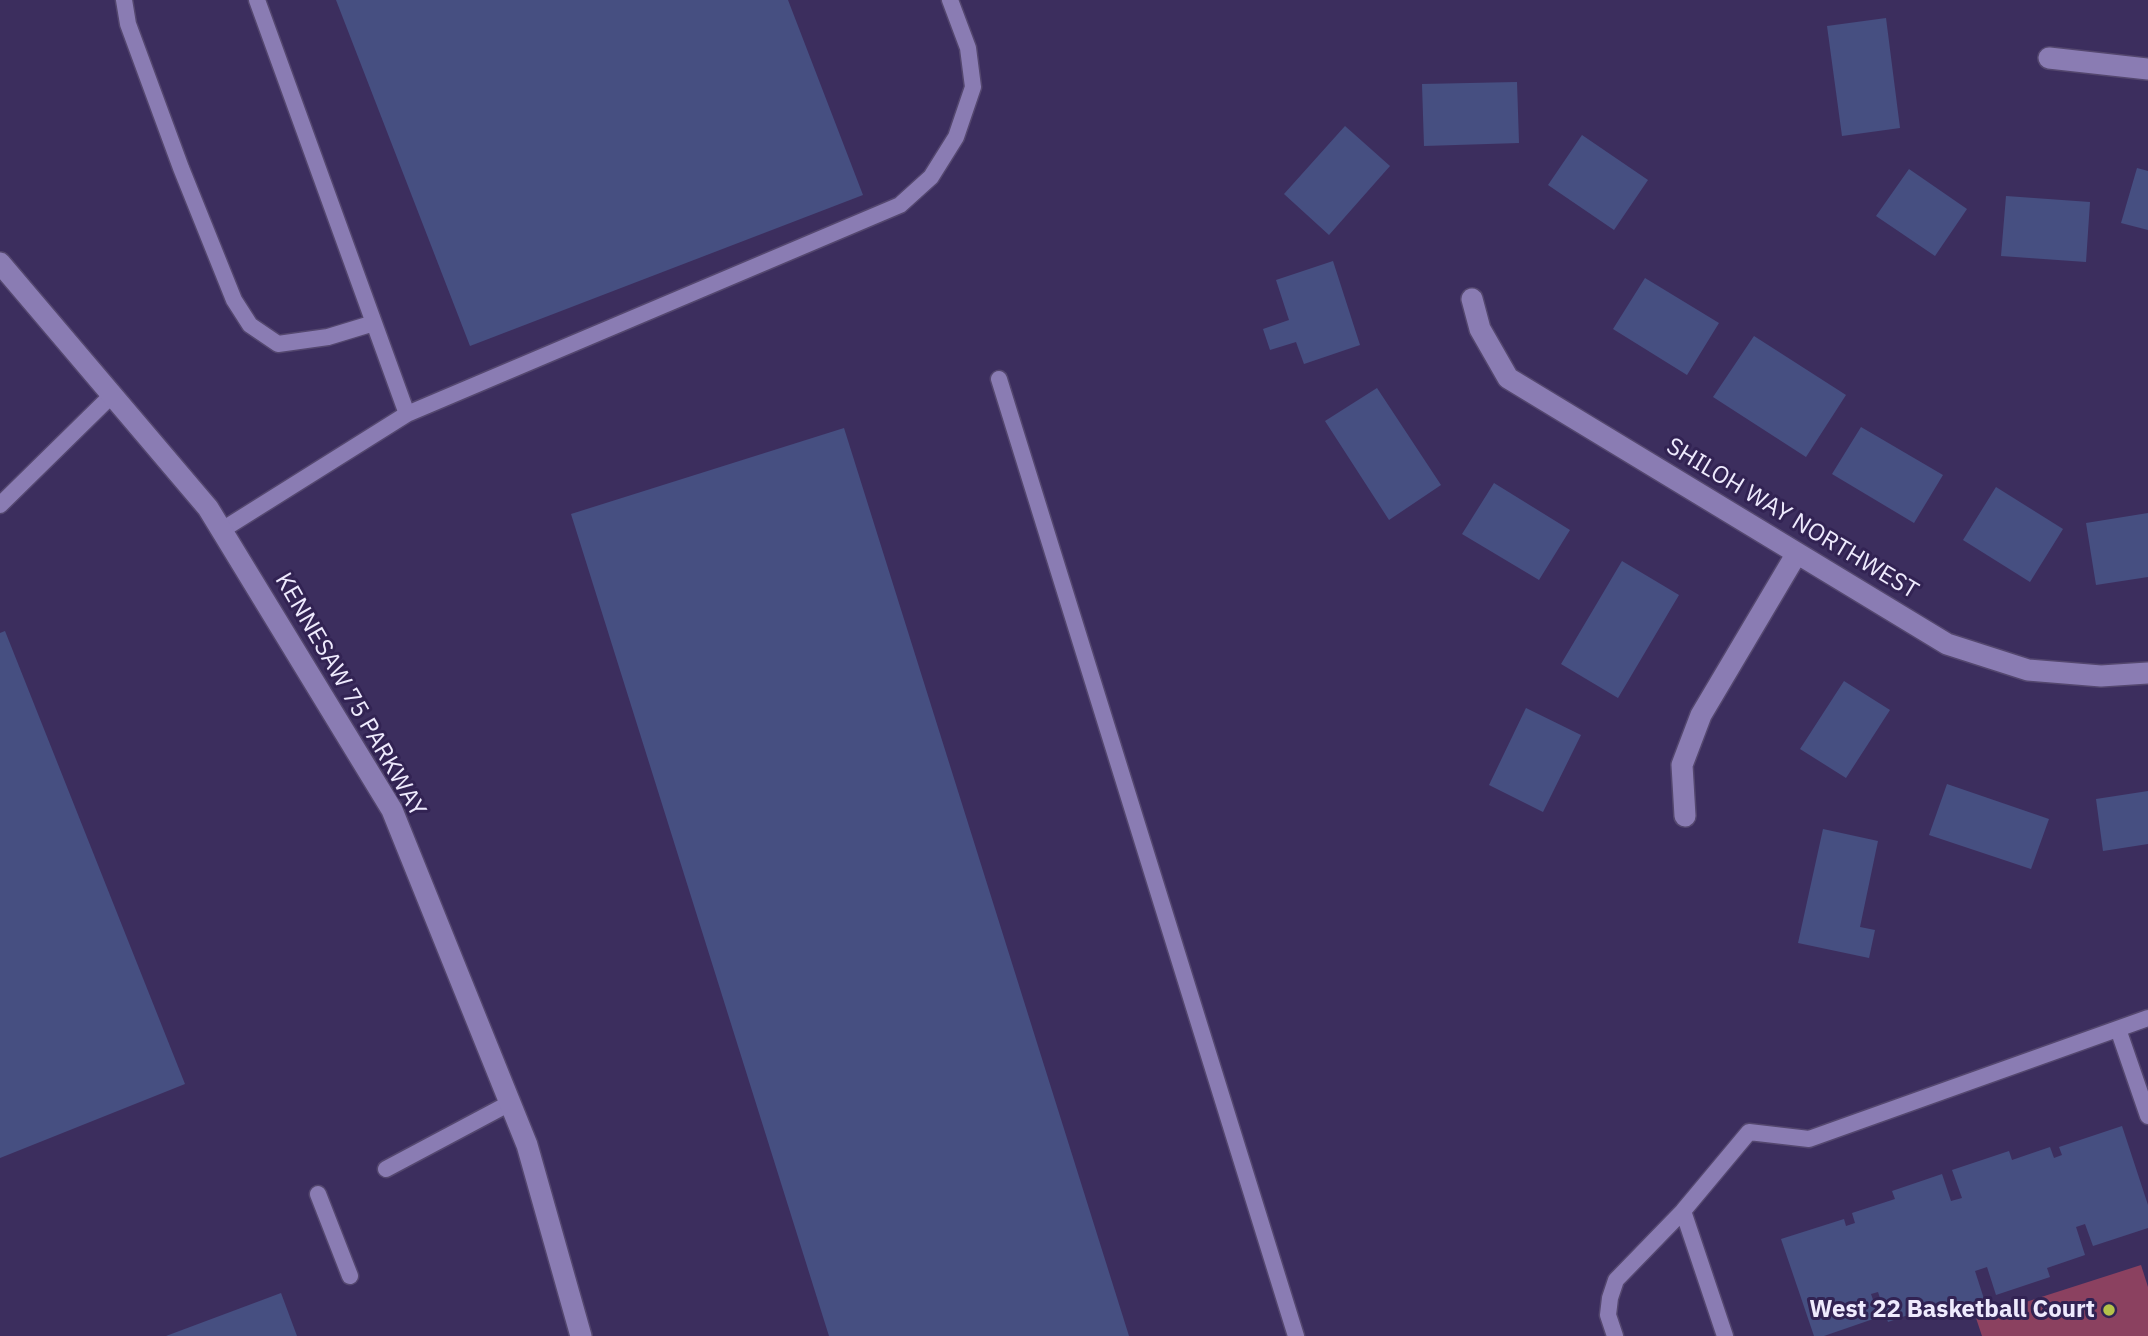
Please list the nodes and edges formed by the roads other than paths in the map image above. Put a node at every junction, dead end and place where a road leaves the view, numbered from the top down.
1 (124, 0) edge
2 (257, 0) edge
3 (950, 0) edge
4 (2049, 58) dead end
5 (2148, 69) edge
6 (0, 263) edge
7 (1472, 299) dead end
8 (374, 323) junction
9 (999, 379) dead end
10 (113, 395) junction
11 (407, 414) junction
12 (0, 505) edge
13 (222, 530) junction
14 (1797, 553) junction
15 (2148, 673) edge
16 (1685, 816) dead end
17 (2148, 1018) edge
18 (2118, 1028) junction
19 (510, 1103) junction
20 (2148, 1116) edge
21 (386, 1169) dead end
22 (318, 1194) dead end
23 (1683, 1211) junction
24 (349, 1276) dead end
25 (581, 1336) edge
26 (1296, 1336) edge
27 (1615, 1336) edge
28 (1725, 1336) edge

1 - 8 lane
2 - 8 lane
3 - 11 lane
4 - 5 street
6 - 10 street, KENNESAW 75 PARKWAY
7 - 14 street, SHILOH WAY NORTHWEST
8 - 11 lane
9 - 26 lane
10 - 12 lane
10 - 13 street, KENNESAW 75 PARKWAY
11 - 13 lane
13 - 19 street, KENNESAW 75 PARKWAY
14 - 15 street, SHILOH WAY NORTHWEST
14 - 16 street
17 - 18 lane
18 - 20 lane
18 - 23 lane
19 - 21 lane
19 - 25 street, KENNESAW 75 PARKWAY
22 - 24 lane
23 - 27 lane
23 - 28 lane

